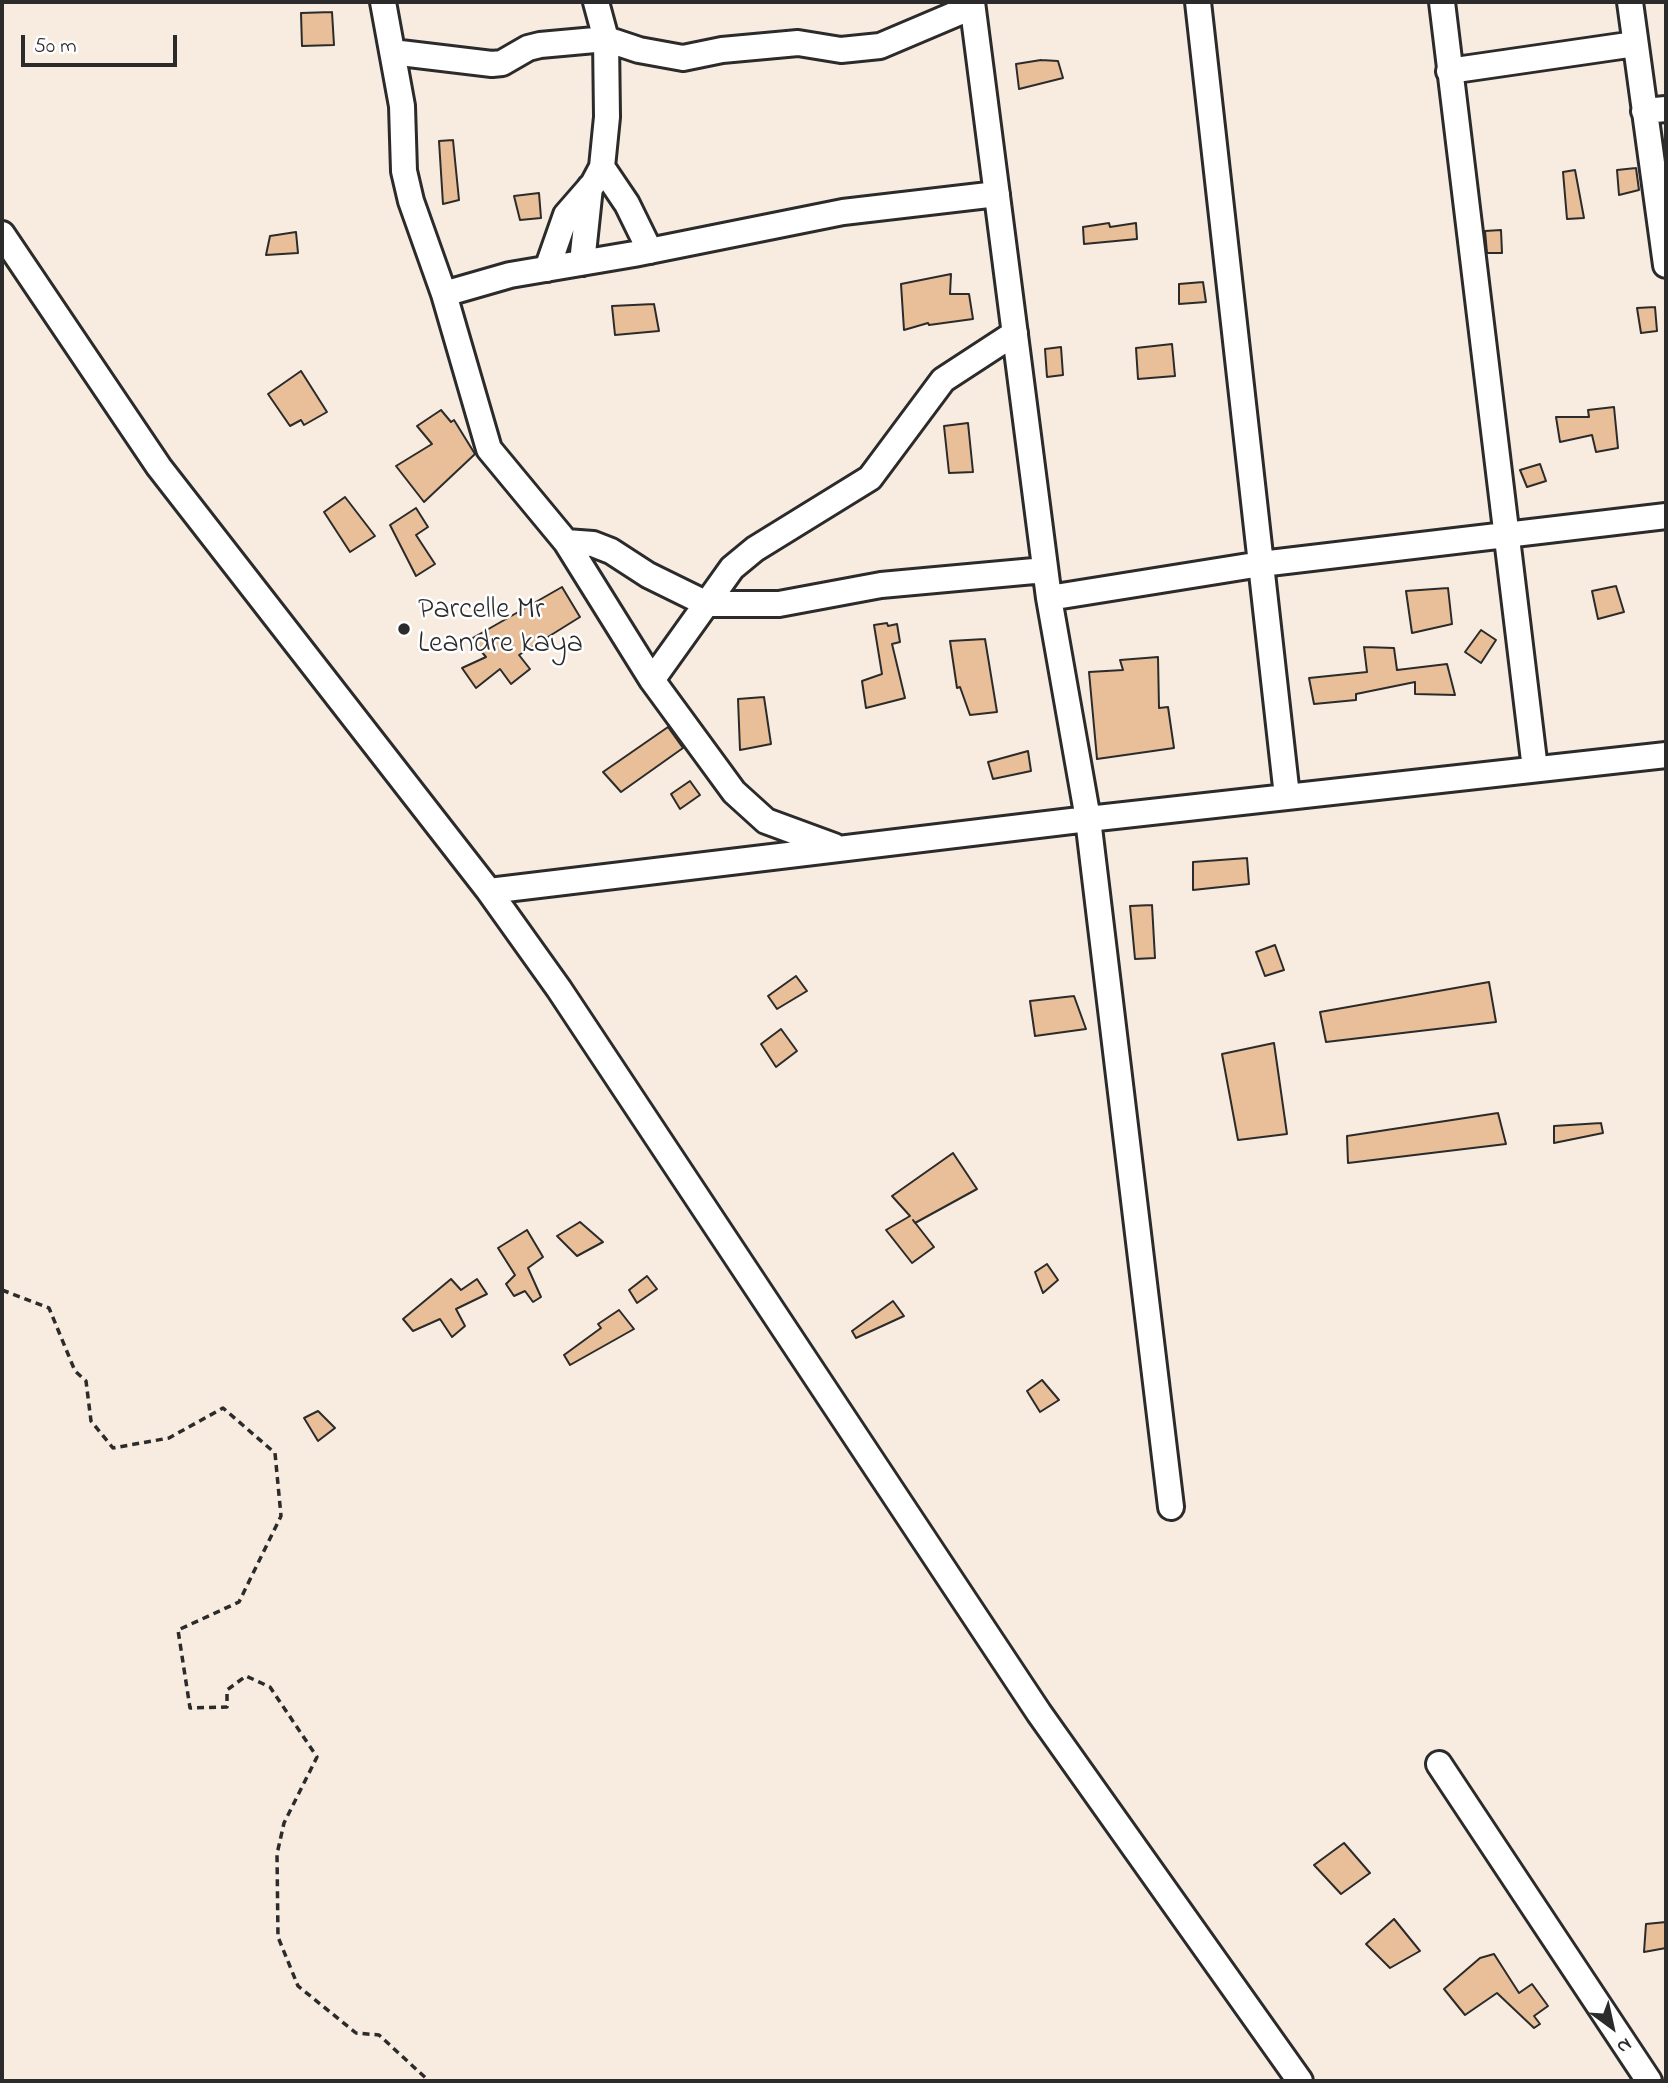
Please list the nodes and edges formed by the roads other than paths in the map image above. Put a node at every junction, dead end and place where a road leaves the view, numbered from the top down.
1 (383, 2) edge
2 (596, 2) edge
3 (1198, 2) edge
4 (1442, 2) edge
5 (1630, 2) edge
6 (972, 4) edge
7 (606, 40) junction
8 (1635, 44) junction
9 (392, 52) junction
10 (1449, 71) junction
11 (1655, 110) edge
12 (596, 177) junction
13 (997, 194) junction
14 (2, 234) edge
15 (650, 251) junction
16 (582, 263) junction
17 (1666, 265) edge
18 (547, 269) junction
19 (444, 294) junction
20 (1015, 333) junction
21 (1666, 516) edge
22 (1504, 536) junction
23 (566, 542) junction
24 (1261, 564) junction
25 (1045, 570) junction
26 (1049, 598) junction
27 (707, 604) junction
28 (652, 680) junction
29 (1666, 755) edge
30 (1535, 769) junction
31 (1287, 796) junction
32 (1088, 819) junction
33 (840, 848) junction
34 (489, 891) junction
35 (1171, 1507) dead end
36 (1439, 1764) dead end
37 (1300, 2081) edge
38 (1650, 2081) edge

1 - 9 street
2 - 7 street
3 - 24 street
4 - 10 street
5 - 8 street
6 - 7 street
6 - 13 street
7 - 9 street
7 - 12 street
8 - 10 street
8 - 11 street
9 - 19 street
10 - 22 street
11 - 17 street
12 - 15 street
12 - 16 street
12 - 18 street
13 - 15 street
13 - 20 street
14 - 34 street
15 - 16 street
16 - 18 street
18 - 19 street
19 - 23 street
20 - 25 street
20 - 27 street
21 - 22 street
22 - 24 street
22 - 30 street
23 - 27 street
23 - 28 street
24 - 26 street
24 - 31 street
25 - 26 street
25 - 27 street
26 - 32 street
27 - 28 street
28 - 33 street
29 - 30 street
30 - 31 street
31 - 32 street
32 - 33 street
32 - 35 street
33 - 34 street
34 - 37 street
36 - 38 street

